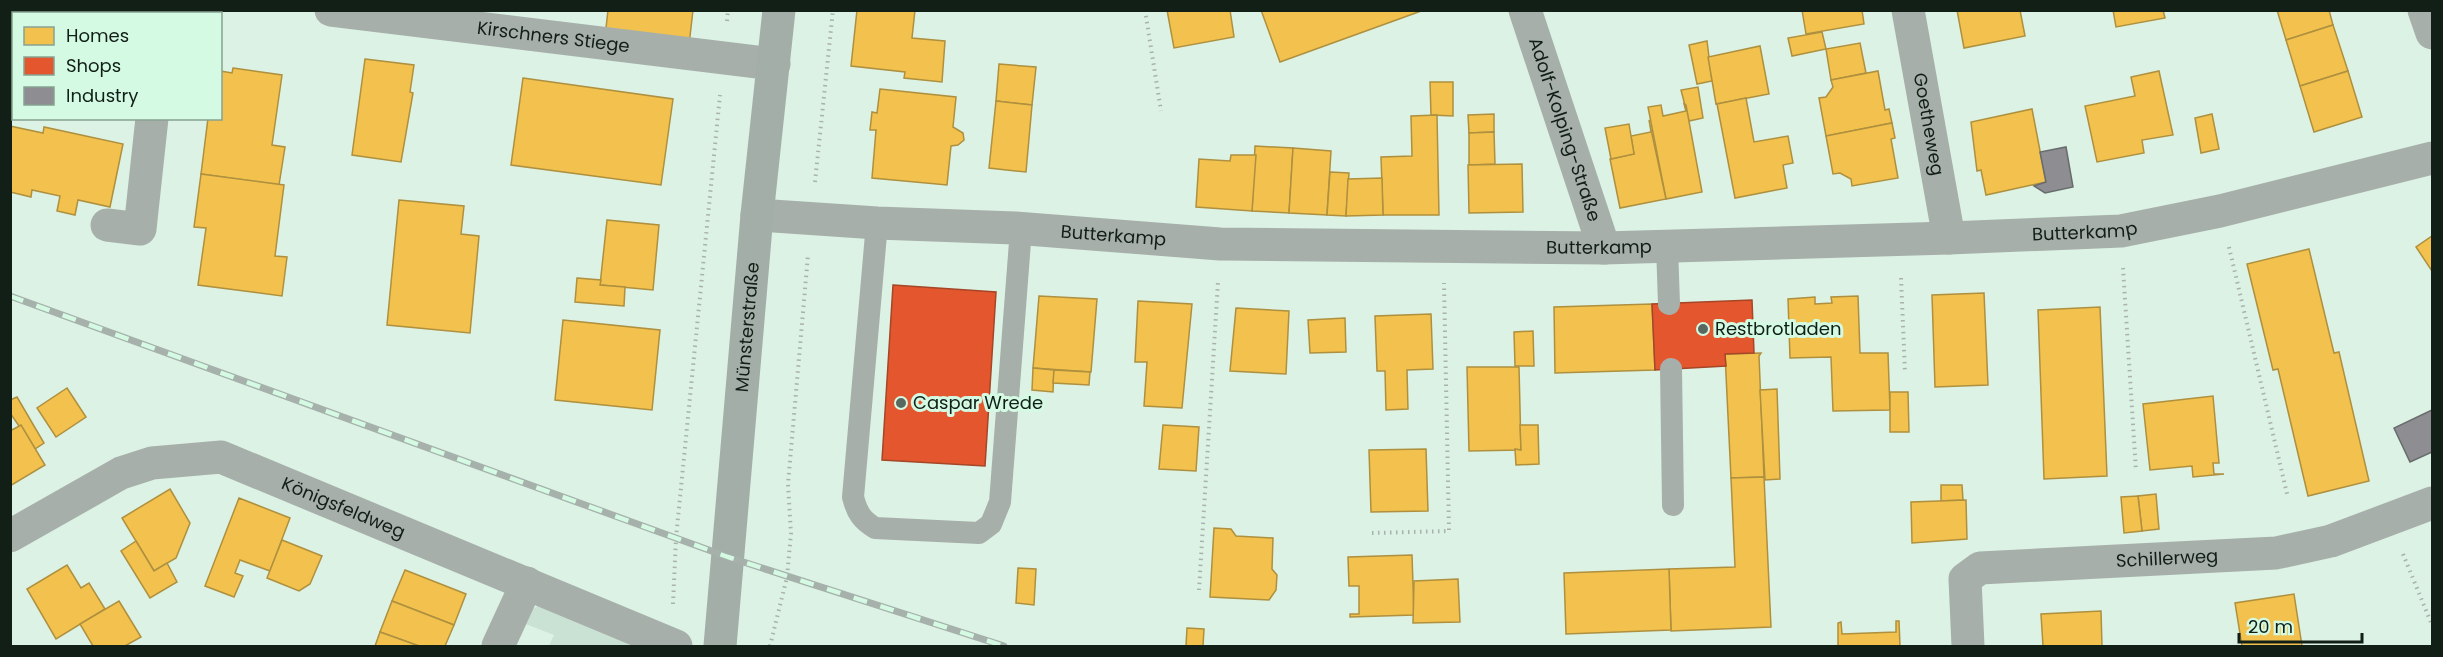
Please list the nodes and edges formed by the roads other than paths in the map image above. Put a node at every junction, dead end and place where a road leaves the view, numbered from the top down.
1 (331, 10) edge
2 (779, 10) edge
3 (1525, 10) edge
4 (1908, 10) edge
5 (2424, 10) edge
6 (2433, 33) edge
7 (774, 64) junction
8 (152, 120) edge
9 (2433, 158) edge
10 (757, 215) junction
11 (876, 223) junction
12 (107, 225) dead end
13 (1021, 229) junction
14 (1949, 238) junction
15 (1667, 246) junction
16 (1604, 248) junction
17 (1669, 304) dead end
18 (1671, 369) dead end
19 (2433, 503) edge
20 (1673, 505) dead end
21 (10, 536) edge
22 (527, 583) junction
23 (498, 646) edge
24 (674, 646) edge
25 (720, 646) edge
26 (1968, 646) edge

1 - 7 street, Kirschners Stiege
2 - 7 main road, Münsterstraße
3 - 16 street, Adolf-Kolping-Straße
4 - 14 street, Goetheweg
5 - 6 street
7 - 10 main road, Münsterstraße
8 - 12 street
9 - 14 street, Butterkamp
10 - 11 street, Butterkamp
10 - 25 main road, Münsterstraße
11 - 13 street, Butterkamp
11 - 13 lane
13 - 16 street, Butterkamp
14 - 15 street, Butterkamp
15 - 16 street, Butterkamp
15 - 17 lane
18 - 20 lane
19 - 26 street, Schillerweg
21 - 22 street, Königsfeldweg
22 - 23 street
22 - 24 street, Königsfeldweg

